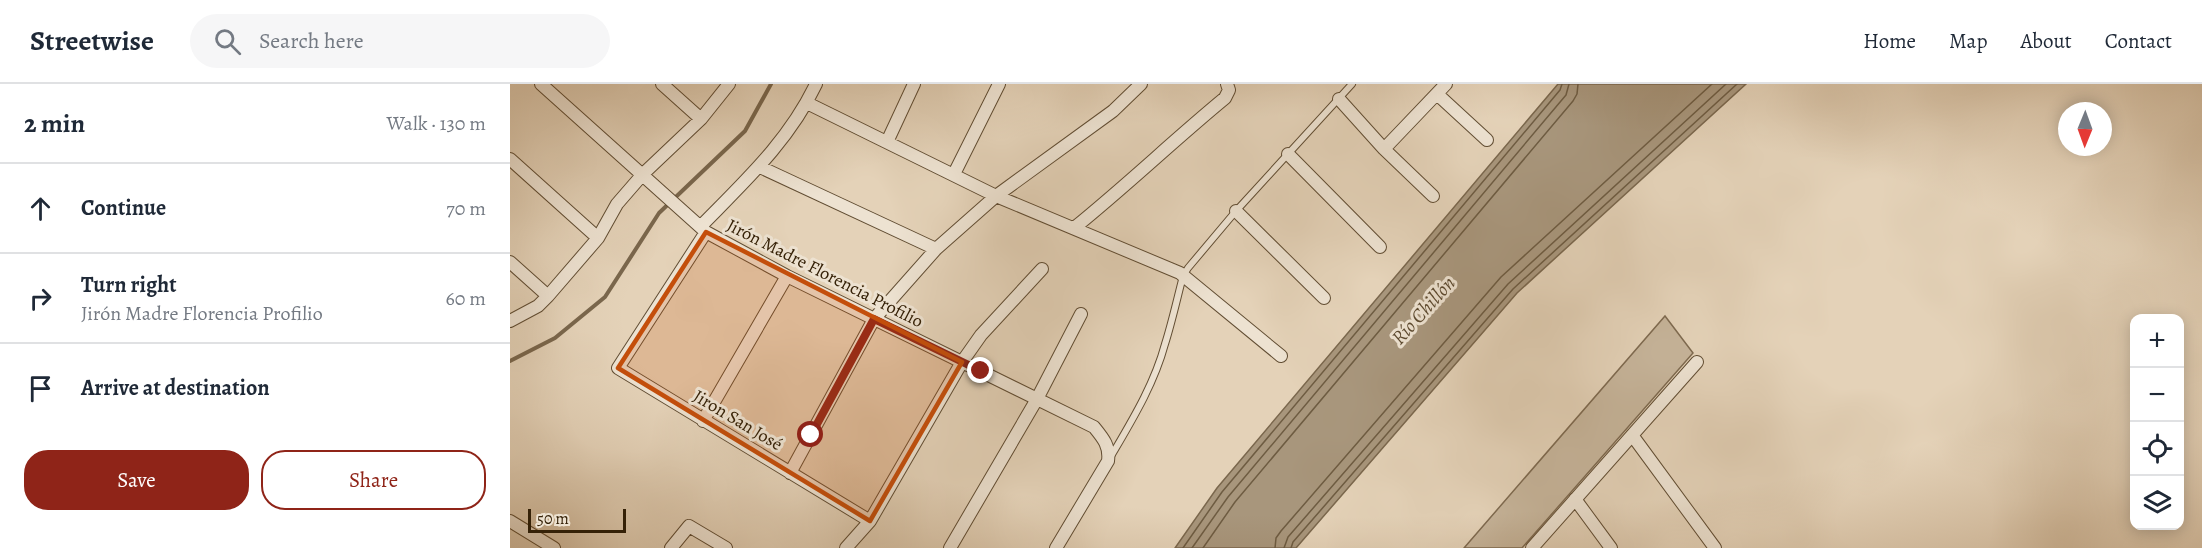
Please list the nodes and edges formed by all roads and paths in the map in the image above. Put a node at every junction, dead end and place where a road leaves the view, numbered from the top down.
1 (542, 84) edge
2 (662, 84) edge
3 (729, 84) edge
4 (816, 84) edge
5 (914, 84) edge
6 (999, 84) edge
7 (1141, 84) edge
8 (1227, 84) edge
9 (1352, 84) edge
10 (1446, 84) edge
11 (1437, 94) junction
12 (1339, 99) junction
13 (807, 103) junction
14 (701, 119) junction
15 (1487, 140) dead end
16 (887, 142) junction
17 (1384, 149) junction
18 (1288, 154) junction
19 (510, 159) edge
20 (760, 166) junction
21 (643, 174) junction
22 (954, 174) junction
23 (996, 196) junction
24 (1433, 196) dead end
25 (1236, 211) junction
26 (1074, 228) junction
27 (703, 229) junction
28 (598, 237) junction
29 (1380, 247) dead end
30 (936, 249) junction
31 (510, 262) edge
32 (1042, 269) dead end
33 (787, 276) junction
34 (1184, 276) junction
35 (548, 296) junction
36 (1324, 298) dead end
37 (1081, 314) dead end
38 (874, 319) junction
39 (510, 321) edge
40 (1281, 356) dead end
41 (962, 362) junction
42 (1697, 362) dead end
43 (1037, 399) junction
44 (703, 420) junction
45 (1632, 435) junction
46 (1108, 461) junction
47 (790, 473) junction
48 (1575, 499) junction
49 (510, 521) edge
50 (870, 521) junction
51 (554, 548) edge
52 (671, 548) edge
53 (726, 548) edge
54 (846, 548) edge
55 (950, 548) edge
56 (1056, 548) edge
57 (1532, 548) edge
58 (1611, 548) edge
59 (1715, 548) edge

1 - 21 street, Jirón Madre Florencia Profilio
2 - 14 street
3 - 14 street
4 - 13 street
5 - 16 street
6 - 22 street
7 - 23 street
8 - 26 street
9 - 12 lane
10 - 11 street
11 - 15 street
11 - 17 street
12 - 17 street
12 - 18 lane
13 - 16 street
13 - 20 street
14 - 21 street
16 - 22 street
17 - 24 street
18 - 25 lane
18 - 29 street
19 - 28 street
20 - 27 street
20 - 30 street
21 - 27 street, Jirón Madre Florencia Profilio
21 - 28 street
22 - 23 street
23 - 26 street
23 - 30 street
25 - 34 lane
25 - 36 street
26 - 34 street
27 - 33 street, Jirón Madre Florencia Profilio
27 - 44 street, Jiron San José
28 - 35 street
30 - 38 street
31 - 35 street
32 - 41 street
33 - 38 street, Jirón Madre Florencia Profilio
33 - 44 street
34 - 40 street
34 - 46 lane
35 - 39 street
37 - 43 street
38 - 41 street, Jirón Madre Florencia Profilio
38 - 47 street
41 - 43 street, Jirón Madre Florencia Profilio
41 - 50 street
42 - 45 street
43 - 46 street, Jirón Madre Florencia Profilio
43 - 55 street
44 - 47 street, Jiron San José
45 - 48 street
45 - 59 street
46 - 56 street
47 - 50 street, Jiron San José
48 - 57 street
48 - 58 street
49 - 51 street
50 - 54 street
52 - 53 street

